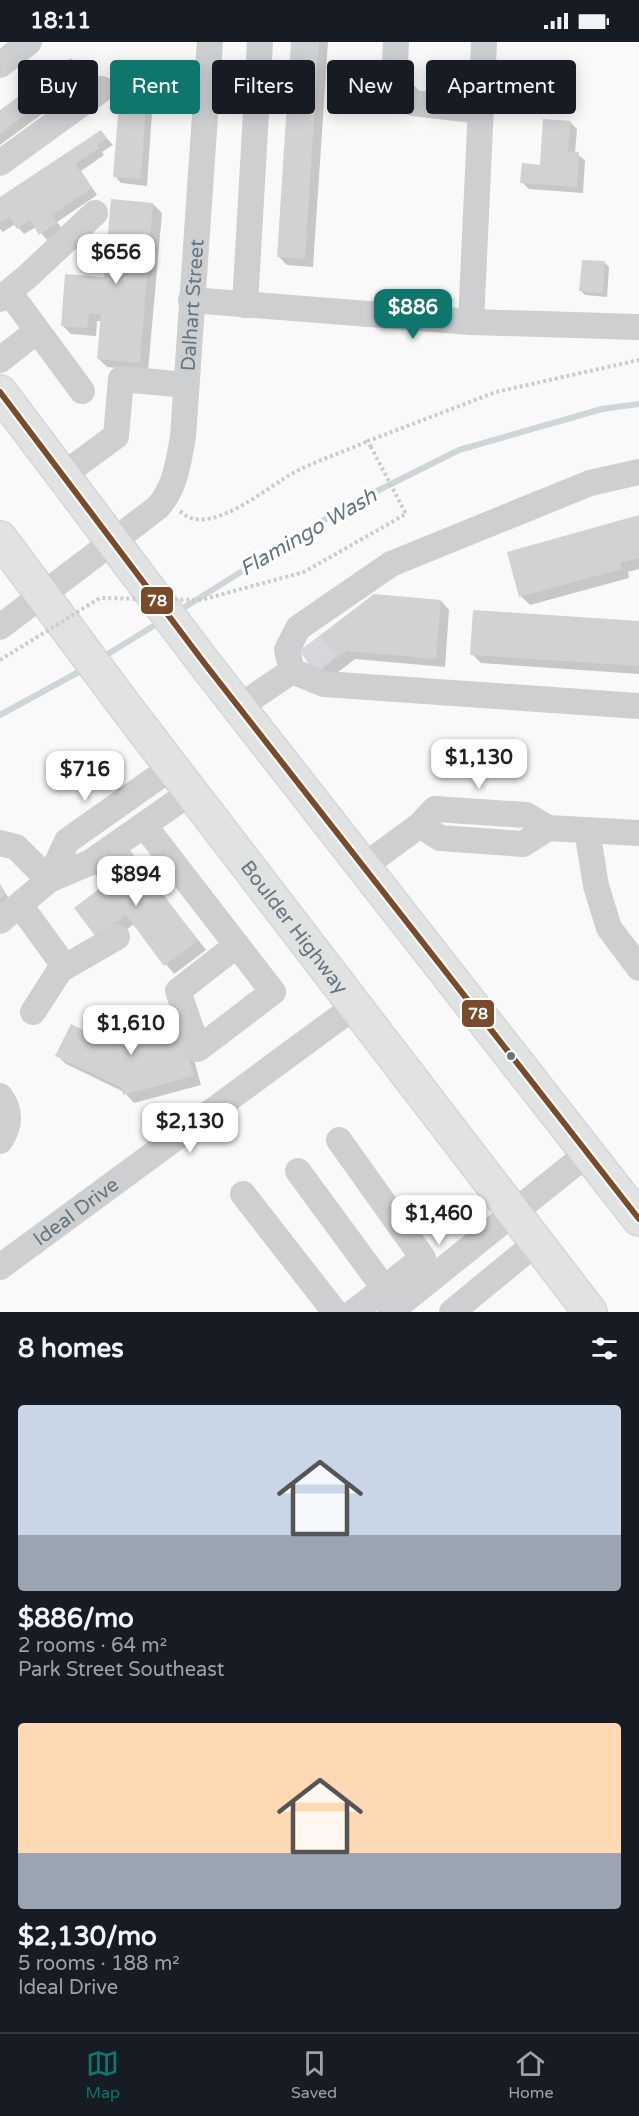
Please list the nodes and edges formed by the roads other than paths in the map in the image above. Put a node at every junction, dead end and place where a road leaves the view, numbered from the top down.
1 (210, 42) edge
2 (260, 42) edge
3 (396, 42) edge
4 (484, 42) edge
5 (483, 60) edge
6 (102, 89) dead end
7 (426, 105) edge
8 (481, 114) edge
9 (0, 164) edge
10 (95, 213) dead end
11 (4, 296) edge
12 (191, 300) junction
13 (245, 305) junction
14 (471, 322) junction
15 (639, 327) edge
16 (38, 331) junction
17 (0, 360) edge
18 (186, 385) junction
19 (82, 391) dead end
20 (0, 392) edge
21 (639, 472) edge
22 (63, 475) junction
23 (0, 538) edge
24 (114, 542) junction
25 (49, 605) junction
26 (0, 627) edge
27 (292, 671) junction
28 (639, 706) edge
29 (239, 707) junction
30 (182, 780) junction
31 (144, 825) junction
32 (587, 830) junction
33 (639, 833) edge
34 (0, 843) edge
35 (364, 866) junction
36 (50, 880) junction
37 (20, 905) junction
38 (0, 921) edge
39 (117, 937) dead end
40 (237, 945) dead end
41 (65, 967) junction
42 (639, 968) edge
43 (355, 1006) junction
44 (33, 1012) dead end
45 (0, 1096) edge
46 (339, 1140) dead end
47 (0, 1141) edge
48 (588, 1153) junction
49 (298, 1171) dead end
50 (243, 1194) dead end
51 (515, 1213) junction
52 (639, 1219) edge
53 (537, 1242) junction
54 (0, 1267) edge
55 (391, 1303) edge
56 (586, 1311) edge
57 (335, 1312) edge
58 (354, 1312) edge
59 (452, 1312) edge

1 - 12 street, Dalhart Street
2 - 13 street
3 - 7 street
4 - 5 street
6 - 9 street
8 - 14 street
10 - 11 street
11 - 16 street
12 - 13 street
12 - 18 street, Dalhart Street
13 - 14 street
14 - 15 street
16 - 17 street
16 - 19 street
18 - 22 street
18 - 24 street, Dalhart Street
20 - 22 main road
21 - 27 street
22 - 24 main road
23 - 25 main road, Boulder Highway
24 - 25 street, Dalhart Street
24 - 29 main road
25 - 26 street, Dalhart Street
25 - 30 main road, Boulder Highway
27 - 28 street
27 - 29 street
29 - 35 main road
30 - 31 street
30 - 36 street
30 - 43 main road, Boulder Highway
31 - 36 street
31 - 40 street
32 - 33 street
32 - 35 street
32 - 42 street
34 - 36 street
35 - 48 main road
36 - 37 street
37 - 38 street
37 - 41 street
39 - 41 street
41 - 44 street
43 - 51 main road, Boulder Highway
43 - 54 street, Ideal Drive
45 - 47 street
46 - 55 street
48 - 51 street
48 - 52 main road
49 - 55 street
50 - 57 street
51 - 53 main road, Boulder Highway
51 - 55 street
53 - 56 main road, Boulder Highway
53 - 59 street
55 - 58 street

